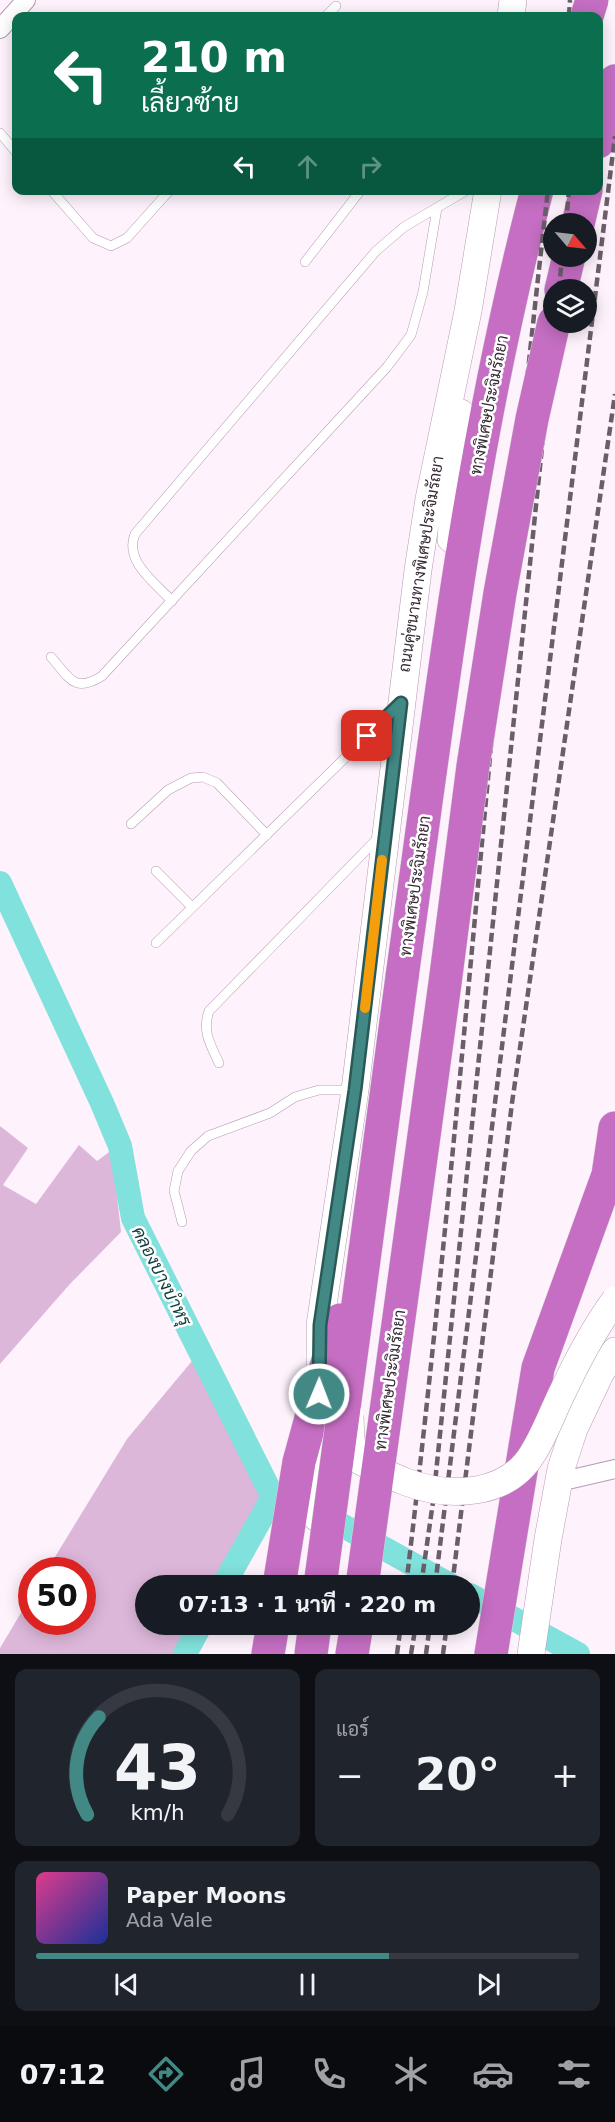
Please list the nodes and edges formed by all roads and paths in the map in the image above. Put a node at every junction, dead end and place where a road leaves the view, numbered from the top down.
1 (26, 0) edge
2 (336, 6) dead end
3 (15, 12) edge
4 (330, 12) edge
5 (12, 16) edge
6 (0, 29) edge
7 (615, 81) edge
8 (603, 123) edge
9 (0, 133) edge
10 (12, 147) edge
11 (55, 195) edge
12 (166, 195) edge
13 (357, 195) edge
14 (459, 195) edge
15 (487, 195) edge
16 (536, 195) edge
17 (585, 195) edge
18 (437, 208) junction
19 (581, 213) edge
20 (305, 262) dead end
21 (468, 311) junction
22 (552, 333) edge
23 (172, 601) junction
24 (51, 657) dead end
25 (401, 703) junction
26 (131, 824) dead end
27 (386, 830) junction
28 (267, 835) junction
29 (156, 871) dead end
30 (192, 907) junction
31 (156, 943) dead end
32 (219, 1063) dead end
33 (355, 1090) junction
34 (615, 1128) edge
35 (182, 1222) dead end
36 (348, 1292) junction
37 (615, 1300) edge
38 (615, 1351) edge
39 (615, 1469) edge
40 (559, 1482) junction
41 (281, 1575) edge
42 (317, 1575) edge
43 (318, 1575) edge
44 (364, 1575) edge
45 (271, 1635) edge
46 (313, 1635) edge
47 (355, 1635) edge
48 (268, 1654) edge
49 (311, 1654) edge
50 (352, 1654) edge
51 (491, 1654) edge
52 (531, 1654) edge

1 - 3 street
2 - 4 lane
5 - 6 street
7 - 8 highway
9 - 10 lane
11 - 12 lane
13 - 20 lane
14 - 18 lane
15 - 21 main road, ถนนคู่ขนานทางพิเศษประจิมรัถยา
16 - 43 highway, ทางพิเศษประจิมรัถยา, bridge
17 - 19 highway
18 - 23 lane
18 - 23 lane
21 - 25 main road, ถนนคู่ขนานทางพิเศษประจิมรัถยา
21 - 36 main road
22 - 44 highway, ทางพิเศษประจิมรัถยา, bridge
23 - 24 lane
25 - 27 main road, ถนนคู่ขนานทางพิเศษประจิมรัถยา
25 - 28 lane
26 - 28 lane
27 - 32 lane
27 - 33 main road, ถนนคู่ขนานทางพิเศษประจิมรัถยา
28 - 30 lane
29 - 30 lane
30 - 31 lane
33 - 35 lane
33 - 42 main road, ถนนคู่ขนานทางพิเศษประจิมรัถยา
34 - 51 highway
36 - 37 main road, bridge
36 - 41 highway, bridge
38 - 40 main road
39 - 40 street
40 - 52 main road
45 - 48 highway
46 - 49 highway, bridge
47 - 50 highway

